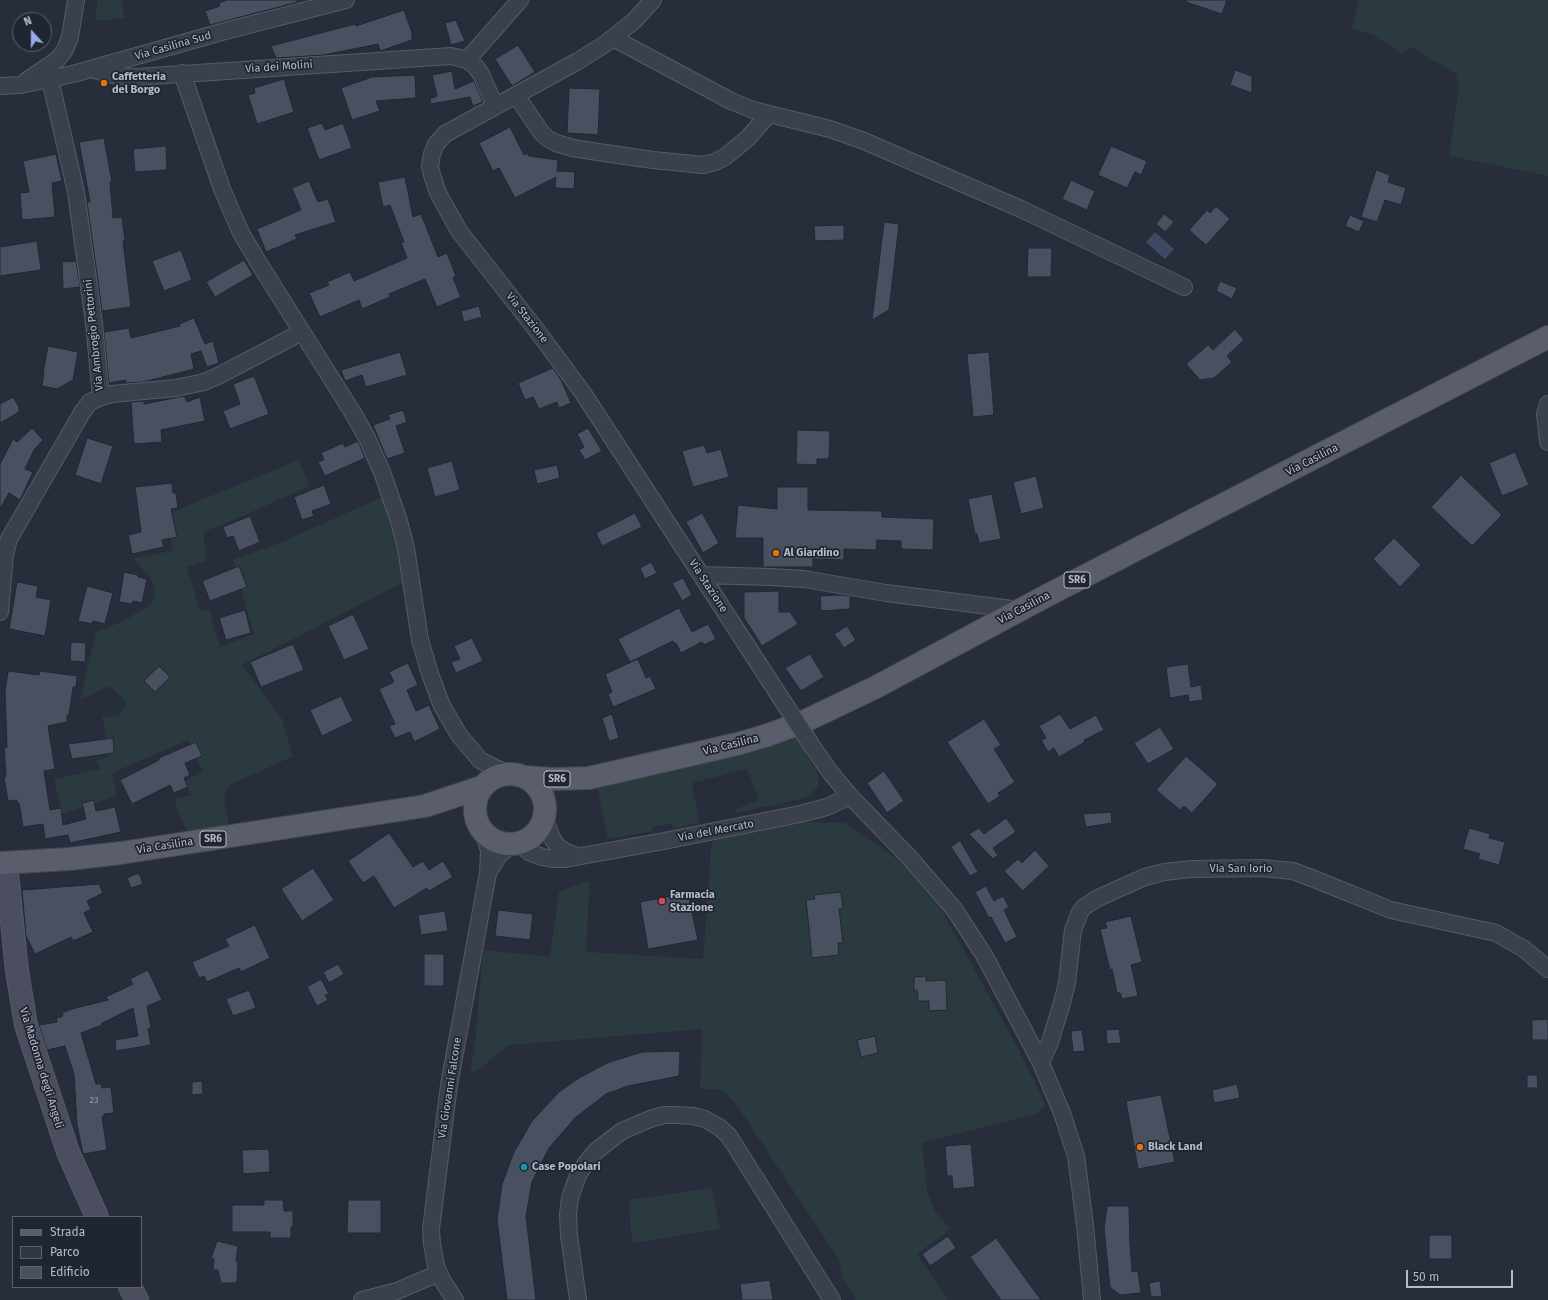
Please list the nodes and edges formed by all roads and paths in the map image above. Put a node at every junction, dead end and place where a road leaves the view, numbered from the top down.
1 (76, 0) edge
2 (346, 0) edge
3 (520, 0) edge
4 (652, 0) edge
5 (613, 38) junction
6 (468, 60) junction
7 (90, 69) junction
8 (182, 74) junction
9 (50, 80) junction
10 (21, 85) junction
11 (0, 86) edge
12 (516, 95) junction
13 (495, 106) junction
14 (769, 114) junction
15 (1184, 287) dead end
16 (302, 332) junction
17 (1548, 337) edge
18 (101, 397) junction
19 (1548, 404) edge
20 (1548, 442) edge
21 (6, 532) edge
22 (701, 575) junction
23 (1020, 610) junction
24 (0, 612) edge
25 (480, 760) junction
26 (518, 775) junction
27 (589, 778) junction
28 (483, 785) junction
29 (850, 796) junction
30 (425, 806) junction
31 (544, 814) junction
32 (482, 830) junction
33 (516, 844) junction
34 (578, 856) junction
35 (3, 864) edge
36 (488, 873) junction
37 (1548, 968) edge
38 (1041, 1063) junction
39 (97, 1216) edge
40 (439, 1273) junction
41 (131, 1288) edge
42 (137, 1300) edge
43 (362, 1300) edge
44 (455, 1300) edge
45 (578, 1300) edge
46 (832, 1300) edge
47 (1092, 1300) edge

1 - 10 street
2 - 7 street, Via Casilina Sud
3 - 6 street
4 - 5 street, Via Stazione
5 - 12 street, Via Stazione
5 - 14 street
6 - 8 street, Via dei Molini
6 - 13 street
7 - 8 street, Via dei Molini
7 - 9 street, Via Casilina Sud
8 - 16 street
9 - 10 street, Via Casilina Sud
9 - 18 street, Via Ambrogio Pettorini
10 - 11 street, Via Casilina Sud
12 - 13 street, Via Stazione
12 - 14 street
13 - 22 street, Via Stazione
14 - 15 street
16 - 18 street
16 - 25 street
17 - 23 main road, Via Casilina / SR6
18 - 21 street, Via Ambrogio Pettorini
19 - 20 street
21 - 24 street, Via Ambrogio Pettorini
22 - 23 street
22 - 29 street, Via Stazione, bridge
23 - 27 main road, Via Casilina / SR6
25 - 26 street
25 - 28 street
26 - 27 main road, Via Casilina / SR6
26 - 28 main road
26 - 31 main road
27 - 31 main road, Via Casilina / SR6
28 - 30 main road, Via Casilina / SR6
28 - 32 main road
29 - 34 street, Via del Mercato
29 - 38 street, Via Stazione
30 - 32 main road, Via Casilina / SR6
30 - 35 main road, Via Casilina / SR6
31 - 33 main road
31 - 34 street
32 - 33 main road
32 - 36 street, Via Giovanni Falcone
33 - 34 street, Via del Mercato
33 - 36 street, Via Giovanni Falcone
35 - 39 street, Via Madonna degli Angeli
36 - 40 street, Via Giovanni Falcone
37 - 38 street, Via San Iorio
38 - 47 street, Via Stazione
40 - 43 street
40 - 44 street, Via Giovanni Falcone
41 - 42 street
45 - 46 street

